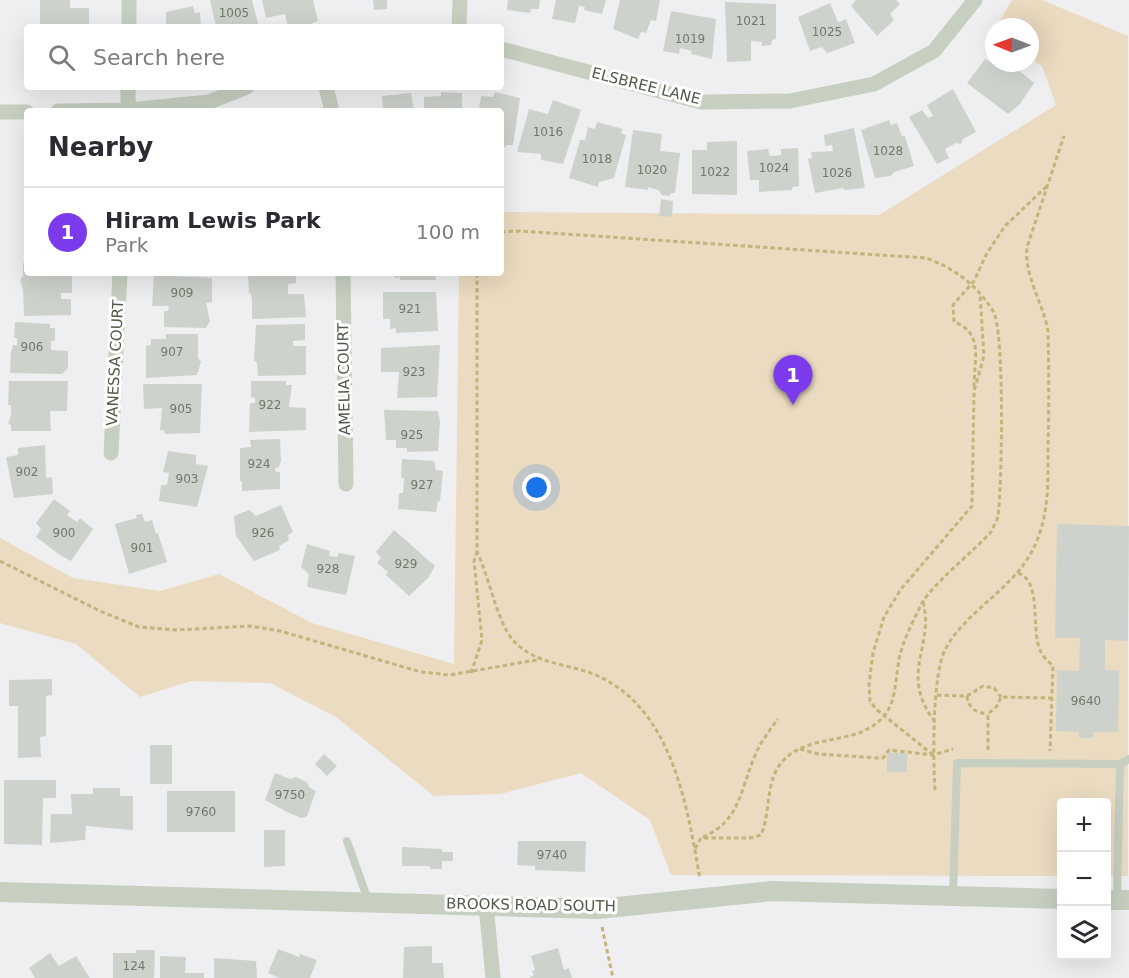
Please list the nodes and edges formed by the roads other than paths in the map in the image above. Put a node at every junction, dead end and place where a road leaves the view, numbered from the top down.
1 (129, 0) edge
2 (460, 0) edge
3 (968, 2) edge
4 (129, 24) edge
5 (459, 24) edge
6 (504, 50) edge
7 (128, 90) edge
8 (239, 90) edge
9 (327, 90) edge
10 (128, 108) edge
11 (148, 108) edge
12 (331, 108) edge
13 (0, 112) edge
14 (24, 112) edge
15 (120, 276) edge
16 (343, 276) edge
17 (111, 453) dead end
18 (346, 484) dead end
19 (1129, 759) edge
20 (1120, 764) junction
21 (346, 841) dead end
22 (0, 892) edge
23 (953, 896) junction
24 (1057, 899) edge
25 (1118, 900) edge
26 (368, 902) junction
27 (486, 905) junction
28 (493, 978) edge

1 - 4 street
2 - 5 street
3 - 6 street, ELSBREE LANE
7 - 10 street
8 - 11 street
9 - 12 street
13 - 14 street
15 - 17 street, VANESSA COURT
16 - 18 street, AMELIA COURT
19 - 20 lane
20 - 23 lane
20 - 25 lane
21 - 26 lane
22 - 26 street, BROOKS ROAD SOUTH
23 - 24 street, BROOKS ROAD SOUTH
23 - 27 street, BROOKS ROAD SOUTH
26 - 27 street, BROOKS ROAD SOUTH
27 - 28 street

